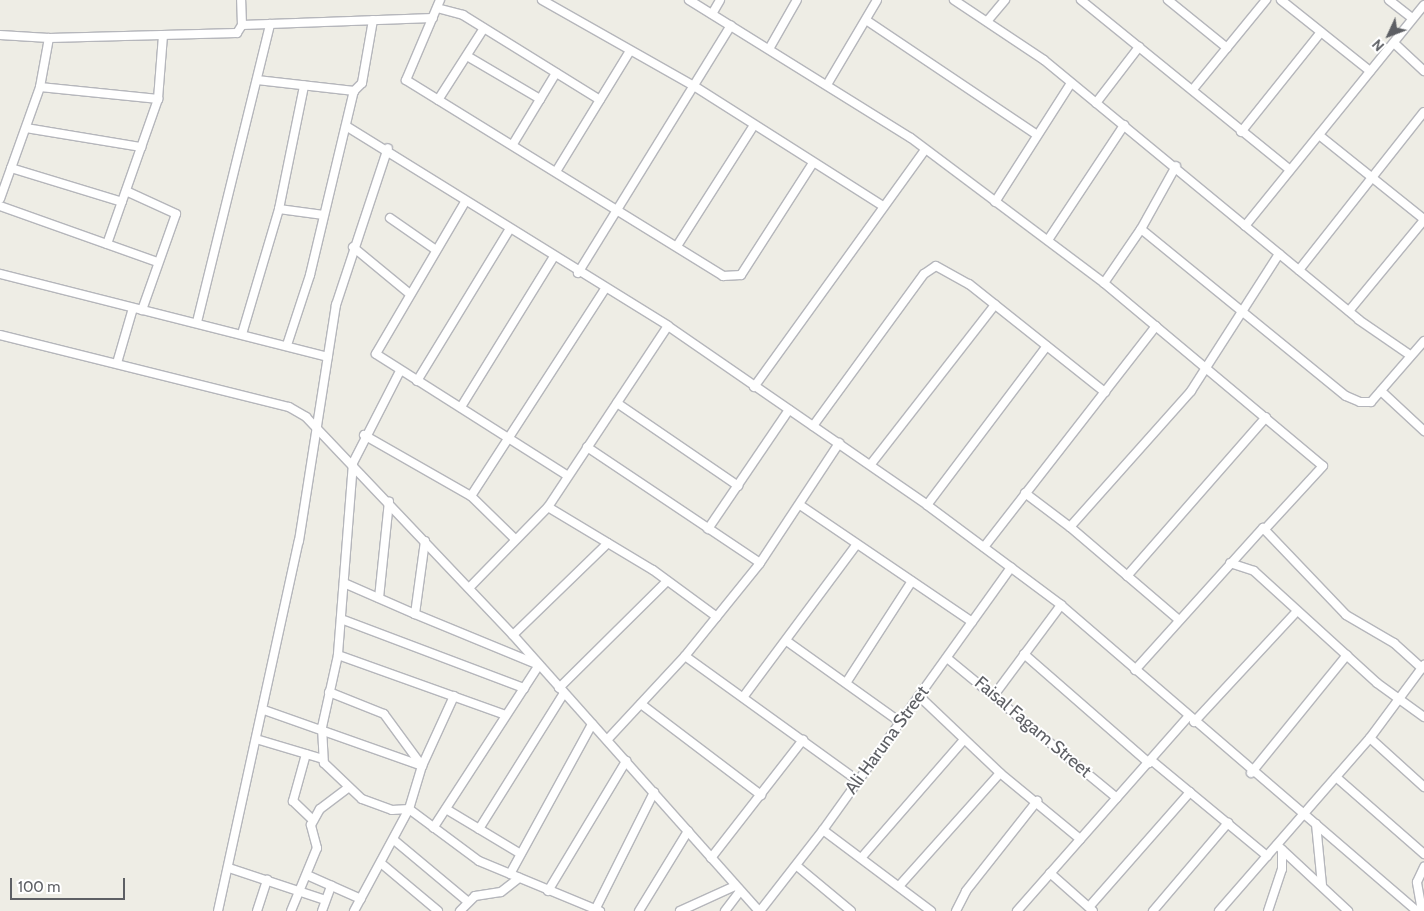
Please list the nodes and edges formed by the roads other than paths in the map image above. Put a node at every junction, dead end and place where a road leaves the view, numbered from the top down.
1 (241, 0) edge
2 (542, 0) edge
3 (689, 0) edge
4 (720, 0) edge
5 (797, 0) edge
6 (877, 0) edge
7 (954, 0) edge
8 (1005, 0) edge
9 (1081, 0) edge
10 (1168, 0) edge
11 (1266, 0) edge
12 (1281, 0) edge
13 (1389, 0) edge
14 (439, 4) edge
15 (1424, 5) edge
16 (712, 14) junction
17 (433, 18) junction
18 (1412, 18) junction
19 (989, 19) junction
20 (374, 20) junction
21 (866, 20) junction
22 (242, 24) junction
23 (270, 24) junction
24 (731, 26) junction
25 (484, 28) junction
26 (1321, 32) junction
27 (0, 34) edge
28 (163, 36) junction
29 (49, 38) junction
30 (1394, 43) junction
31 (1139, 47) junction
32 (1227, 48) junction
33 (770, 49) junction
34 (630, 51) junction
35 (467, 56) junction
36 (1370, 71) junction
37 (1424, 71) edge
38 (556, 72) junction
39 (257, 80) junction
40 (1071, 82) junction
41 (828, 83) junction
42 (304, 86) junction
43 (694, 86) junction
44 (40, 87) junction
45 (1194, 88) junction
46 (354, 92) junction
47 (158, 99) junction
48 (540, 99) junction
49 (438, 100) junction
50 (600, 100) junction
51 (1096, 103) junction
52 (1424, 112) edge
53 (754, 125) junction
54 (1124, 125) junction
55 (346, 126) junction
56 (26, 128) junction
57 (1241, 132) junction
58 (1037, 135) junction
59 (1319, 135) junction
60 (513, 144) junction
61 (141, 147) junction
62 (388, 148) junction
63 (925, 150) junction
64 (813, 163) junction
65 (1176, 166) junction
66 (11, 168) junction
67 (556, 170) junction
68 (1290, 170) junction
69 (1372, 177) junction
70 (126, 191) junction
71 (0, 199) edge
72 (122, 202) junction
73 (464, 202) junction
74 (995, 202) junction
75 (0, 206) edge
76 (883, 206) junction
77 (279, 209) junction
78 (618, 209) junction
79 (324, 215) junction
80 (390, 218) dead end
81 (1424, 219) edge
82 (1245, 226) junction
83 (1141, 229) junction
84 (509, 230) junction
85 (1048, 240) junction
86 (107, 244) junction
87 (677, 246) junction
88 (353, 247) junction
89 (436, 250) junction
90 (1279, 254) junction
91 (553, 258) junction
92 (157, 262) junction
93 (1300, 270) junction
94 (578, 273) junction
95 (0, 274) edge
96 (1104, 283) junction
97 (605, 289) junction
98 (410, 294) junction
99 (995, 305) junction
100 (1242, 307) junction
101 (133, 308) junction
102 (142, 310) junction
103 (1349, 311) junction
104 (197, 322) junction
105 (668, 326) junction
106 (1156, 326) junction
107 (242, 334) junction
108 (0, 335) edge
109 (1424, 341) edge
110 (287, 345) junction
111 (1047, 346) junction
112 (1410, 355) junction
113 (328, 357) junction
114 (117, 363) junction
115 (1208, 368) junction
116 (400, 371) junction
117 (417, 381) junction
118 (754, 387) junction
119 (1104, 392) junction
120 (1381, 392) junction
121 (617, 402) junction
122 (461, 408) junction
123 (789, 410) junction
124 (1266, 417) junction
125 (318, 426) junction
126 (813, 426) junction
127 (1424, 431) edge
128 (364, 436) junction
129 (510, 437) junction
130 (839, 443) junction
131 (587, 447) junction
132 (353, 463) junction
133 (871, 464) junction
134 (568, 476) junction
135 (738, 486) junction
136 (1025, 493) junction
137 (471, 496) junction
138 (389, 502) junction
139 (800, 505) junction
140 (927, 505) junction
141 (548, 507) junction
142 (1070, 527) junction
143 (708, 529) junction
144 (1265, 529) junction
145 (515, 539) junction
146 (425, 541) junction
147 (608, 543) junction
148 (857, 544) junction
149 (984, 547) junction
150 (760, 563) junction
151 (1230, 563) junction
152 (1011, 567) junction
153 (1127, 576) junction
154 (667, 581) junction
155 (912, 581) junction
156 (344, 583) junction
157 (469, 588) junction
158 (379, 598) junction
159 (1061, 605) junction
160 (1297, 611) junction
161 (415, 614) junction
162 (717, 617) junction
163 (342, 619) junction
164 (1179, 620) junction
165 (972, 622) junction
166 (513, 635) junction
167 (788, 642) junction
168 (1024, 654) junction
169 (338, 655) junction
170 (1347, 655) junction
171 (685, 656) junction
172 (947, 658) junction
173 (539, 665) junction
174 (1423, 666) edge
175 (1135, 670) junction
176 (846, 683) junction
177 (524, 688) junction
178 (562, 690) junction
179 (330, 692) junction
180 (995, 694) junction
181 (454, 696) junction
182 (744, 696) junction
183 (920, 696) junction
184 (1403, 698) junction
185 (641, 704) junction
186 (264, 710) junction
187 (506, 715) junction
188 (1424, 717) edge
189 (1191, 719) junction
190 (900, 722) junction
191 (592, 724) junction
192 (322, 727) junction
193 (1370, 738) junction
194 (256, 739) junction
195 (607, 740) junction
196 (803, 740) junction
197 (963, 740) junction
198 (306, 754) junction
199 (323, 759) junction
200 (626, 761) junction
201 (1150, 761) junction
202 (422, 766) junction
203 (1251, 772) junction
204 (1000, 773) junction
205 (1336, 777) junction
206 (856, 780) junction
207 (1424, 787) edge
208 (347, 789) junction
209 (654, 792) junction
210 (1190, 792) junction
211 (761, 794) junction
212 (1117, 798) junction
213 (1037, 801) junction
214 (409, 809) junction
215 (446, 809) junction
216 (1304, 814) junction
217 (313, 820) junction
218 (1228, 823) junction
219 (1316, 824) junction
220 (433, 828) junction
221 (479, 829) junction
222 (823, 830) junction
223 (688, 831) junction
224 (1080, 839) junction
225 (394, 840) junction
226 (1280, 847) junction
227 (521, 854) junction
228 (1424, 854) edge
229 (1267, 856) junction
230 (862, 857) junction
231 (712, 858) junction
232 (382, 864) junction
233 (796, 866) junction
234 (1424, 867) edge
235 (229, 868) junction
236 (1050, 873) junction
237 (510, 874) junction
238 (306, 875) junction
239 (519, 878) junction
240 (267, 880) junction
241 (1322, 885) junction
242 (331, 886) junction
243 (900, 886) junction
244 (738, 888) junction
245 (301, 889) junction
246 (548, 891) junction
247 (361, 899) junction
248 (325, 900) junction
249 (467, 901) junction
250 (1406, 904) junction
251 (1091, 909) edge
252 (598, 910) edge
253 (218, 911) edge
254 (257, 911) edge
255 (291, 911) edge
256 (322, 911) edge
257 (354, 911) edge
258 (438, 911) edge
259 (460, 911) edge
260 (639, 911) edge
261 (680, 911) edge
262 (725, 911) edge
263 (759, 911) edge
264 (851, 911) edge
265 (931, 911) edge
266 (956, 911) edge
267 (1017, 911) edge
268 (1153, 911) edge
269 (1219, 911) edge
270 (1268, 911) edge
271 (1348, 911) edge
272 (1399, 911) edge
273 (1417, 911) edge
274 (1422, 911) edge

1 - 22 street
2 - 34 street
3 - 16 street
4 - 16 street
5 - 33 street
6 - 21 street
7 - 19 street
8 - 19 street
9 - 31 street
10 - 32 street
11 - 32 street
12 - 26 street
13 - 18 street
14 - 17 street
14 - 25 street
15 - 18 street
16 - 24 street
17 - 20 street
17 - 49 street
18 - 30 street
19 - 40 street
20 - 23 street
20 - 46 street
21 - 41 street
21 - 58 street
22 - 23 street
22 - 28 street
23 - 39 street
24 - 33 street
24 - 43 street
25 - 35 street
25 - 38 street
26 - 36 street
26 - 57 street
27 - 29 street
28 - 29 street
28 - 47 street
29 - 44 street
30 - 36 street
30 - 37 street
31 - 45 street
31 - 51 street
32 - 45 street
33 - 41 street
34 - 43 street
34 - 50 street
35 - 48 street
35 - 49 street
36 - 59 street
38 - 48 street
38 - 50 street
39 - 42 street
39 - 104 street
40 - 51 street
40 - 58 street
41 - 63 street
42 - 46 street
42 - 77 street
43 - 53 street
43 - 78 street
44 - 47 street
44 - 56 street
45 - 57 street
46 - 55 street
47 - 61 street
48 - 60 street
49 - 60 street
50 - 67 street
51 - 54 street
52 - 69 street
53 - 64 street
53 - 87 street
54 - 65 street
54 - 85 street
55 - 62 street
55 - 79 street
56 - 61 street
56 - 66 street
57 - 68 street
58 - 74 street
59 - 68 street
59 - 69 street
60 - 67 street
61 - 70 street
62 - 73 street
62 - 88 street
63 - 74 street
63 - 76 street
64 - 76 street
64 - 87 street
65 - 82 street
65 - 83 street
66 - 71 street
66 - 72 street
67 - 78 street
68 - 82 street
69 - 81 street
69 - 93 street
70 - 72 street
70 - 92 street
72 - 86 street
73 - 84 street
73 - 89 street
74 - 85 street
75 - 86 street
76 - 118 street
77 - 79 street
77 - 107 street
78 - 87 street
78 - 94 street
79 - 110 street
80 - 89 street
81 - 103 street
82 - 90 street
83 - 96 street
83 - 100 street
84 - 91 street
84 - 117 street
85 - 96 street
86 - 92 street
88 - 98 street
88 - 113 street
89 - 98 street
90 - 93 street
90 - 100 street
91 - 94 street
91 - 122 street
92 - 102 street
93 - 103 street
94 - 97 street
95 - 101 street
96 - 106 street
97 - 105 street
97 - 129 street
98 - 116 street
99 - 111 street
99 - 126 street
99 - 133 street
100 - 115 street
100 - 120 street
101 - 102 street
101 - 114 street
102 - 104 street
103 - 112 street
104 - 107 street
105 - 118 street
105 - 121 street
106 - 115 street
106 - 119 street
107 - 110 street
108 - 114 street
109 - 112 street
110 - 113 street
111 - 119 street
111 - 140 street
112 - 120 street
113 - 125 street
114 - 125 street
115 - 124 street
115 - 142 street
116 - 117 street
116 - 128 street
117 - 122 street
118 - 123 street
119 - 136 street
120 - 127 street
121 - 131 street
121 - 135 street
122 - 129 street
123 - 126 street
123 - 135 street
124 - 144 street
124 - 153 street
125 - 132 street
125 - 186 street
126 - 130 street
128 - 132 street
128 - 137 street
129 - 134 street
129 - 137 street
130 - 133 street
130 - 139 street
131 - 134 street
131 - 143 street
132 - 138 street
132 - 156 street
133 - 140 street
134 - 141 street
135 - 143 street
136 - 142 street
136 - 149 street
137 - 145 street
138 - 146 street
138 - 158 street
139 - 148 street
139 - 150 street
140 - 149 street
141 - 145 street
141 - 147 street
142 - 153 street
143 - 150 street
144 - 151 street
144 - 174 street
145 - 157 street
146 - 157 street
146 - 161 street
147 - 154 street
147 - 166 street
148 - 155 street
148 - 167 street
149 - 152 street
150 - 162 street
151 - 160 street
151 - 164 street
152 - 159 street
152 - 165 street, Ali Haruna Street
153 - 164 street
154 - 162 street
154 - 178 street
155 - 165 street
155 - 176 street
156 - 158 street
156 - 163 street
157 - 166 street
158 - 161 street
159 - 168 street
159 - 175 street
160 - 170 street
160 - 189 street
161 - 173 street
162 - 171 street
163 - 169 street
163 - 177 street
164 - 175 street
165 - 172 street, Ali Haruna Street
166 - 173 street
167 - 176 street
167 - 182 street
168 - 180 street
168 - 201 street
169 - 179 street
169 - 181 street
170 - 184 street
170 - 203 street
171 - 182 street
171 - 185 street
172 - 180 street, Faisal Fagam Street
172 - 183 street, Ali Haruna Street
173 - 177 street
173 - 178 street
174 - 184 street
175 - 189 street
176 - 190 street
177 - 187 street
178 - 191 street
178 - 221 street
179 - 192 street
179 - 202 street
180 - 212 street, Faisal Fagam Street
181 - 187 street
181 - 202 street
182 - 196 street
183 - 190 street, Ali Haruna Street
183 - 197 street
184 - 188 street
184 - 193 street
185 - 195 street
185 - 211 street
186 - 192 street
186 - 194 street
187 - 215 street
189 - 201 street
189 - 203 street
190 - 206 street, Ali Haruna Street
191 - 195 street
191 - 227 street
192 - 199 street
192 - 202 street
193 - 205 street
193 - 207 street
194 - 198 street
194 - 235 street
195 - 200 street
196 - 206 street
196 - 211 street
197 - 204 street
197 - 230 street
198 - 199 street
198 - 217 street
199 - 208 street
200 - 209 street
200 - 246 street
201 - 210 street
201 - 212 street
202 - 214 street
203 - 216 street
204 - 213 street
204 - 243 street
205 - 216 street
205 - 228 street
206 - 222 street, Ali Haruna Street
208 - 214 street
208 - 217 street
209 - 223 street
209 - 252 street
210 - 218 street
210 - 251 street
211 - 231 street
212 - 224 street
213 - 224 street
213 - 266 street
214 - 220 street
214 - 225 street
215 - 220 street
215 - 221 street
216 - 219 street
216 - 226 street
217 - 238 street
218 - 229 street
218 - 268 street
219 - 241 street
219 - 250 street
220 - 237 street
221 - 227 street
222 - 230 street
222 - 233 street, Ali Haruna Street
223 - 231 street
223 - 260 street
224 - 236 street
225 - 232 street
225 - 249 street
226 - 229 street
226 - 241 street
226 - 270 street
227 - 237 street
229 - 269 street
230 - 243 street
231 - 244 street
232 - 247 street
232 - 258 street
233 - 263 street, Ali Haruna Street
233 - 264 street
234 - 274 street
235 - 240 street
235 - 253 street
236 - 251 street
236 - 267 street
237 - 239 street
238 - 242 street
238 - 245 street
239 - 246 street
239 - 249 street
240 - 245 street
240 - 254 street
241 - 271 street
242 - 247 street
242 - 248 street
243 - 265 street
244 - 261 street
244 - 262 street
244 - 263 street
245 - 248 street
245 - 255 street
246 - 252 street
247 - 257 street
248 - 256 street
249 - 259 street
250 - 272 street
250 - 273 street

